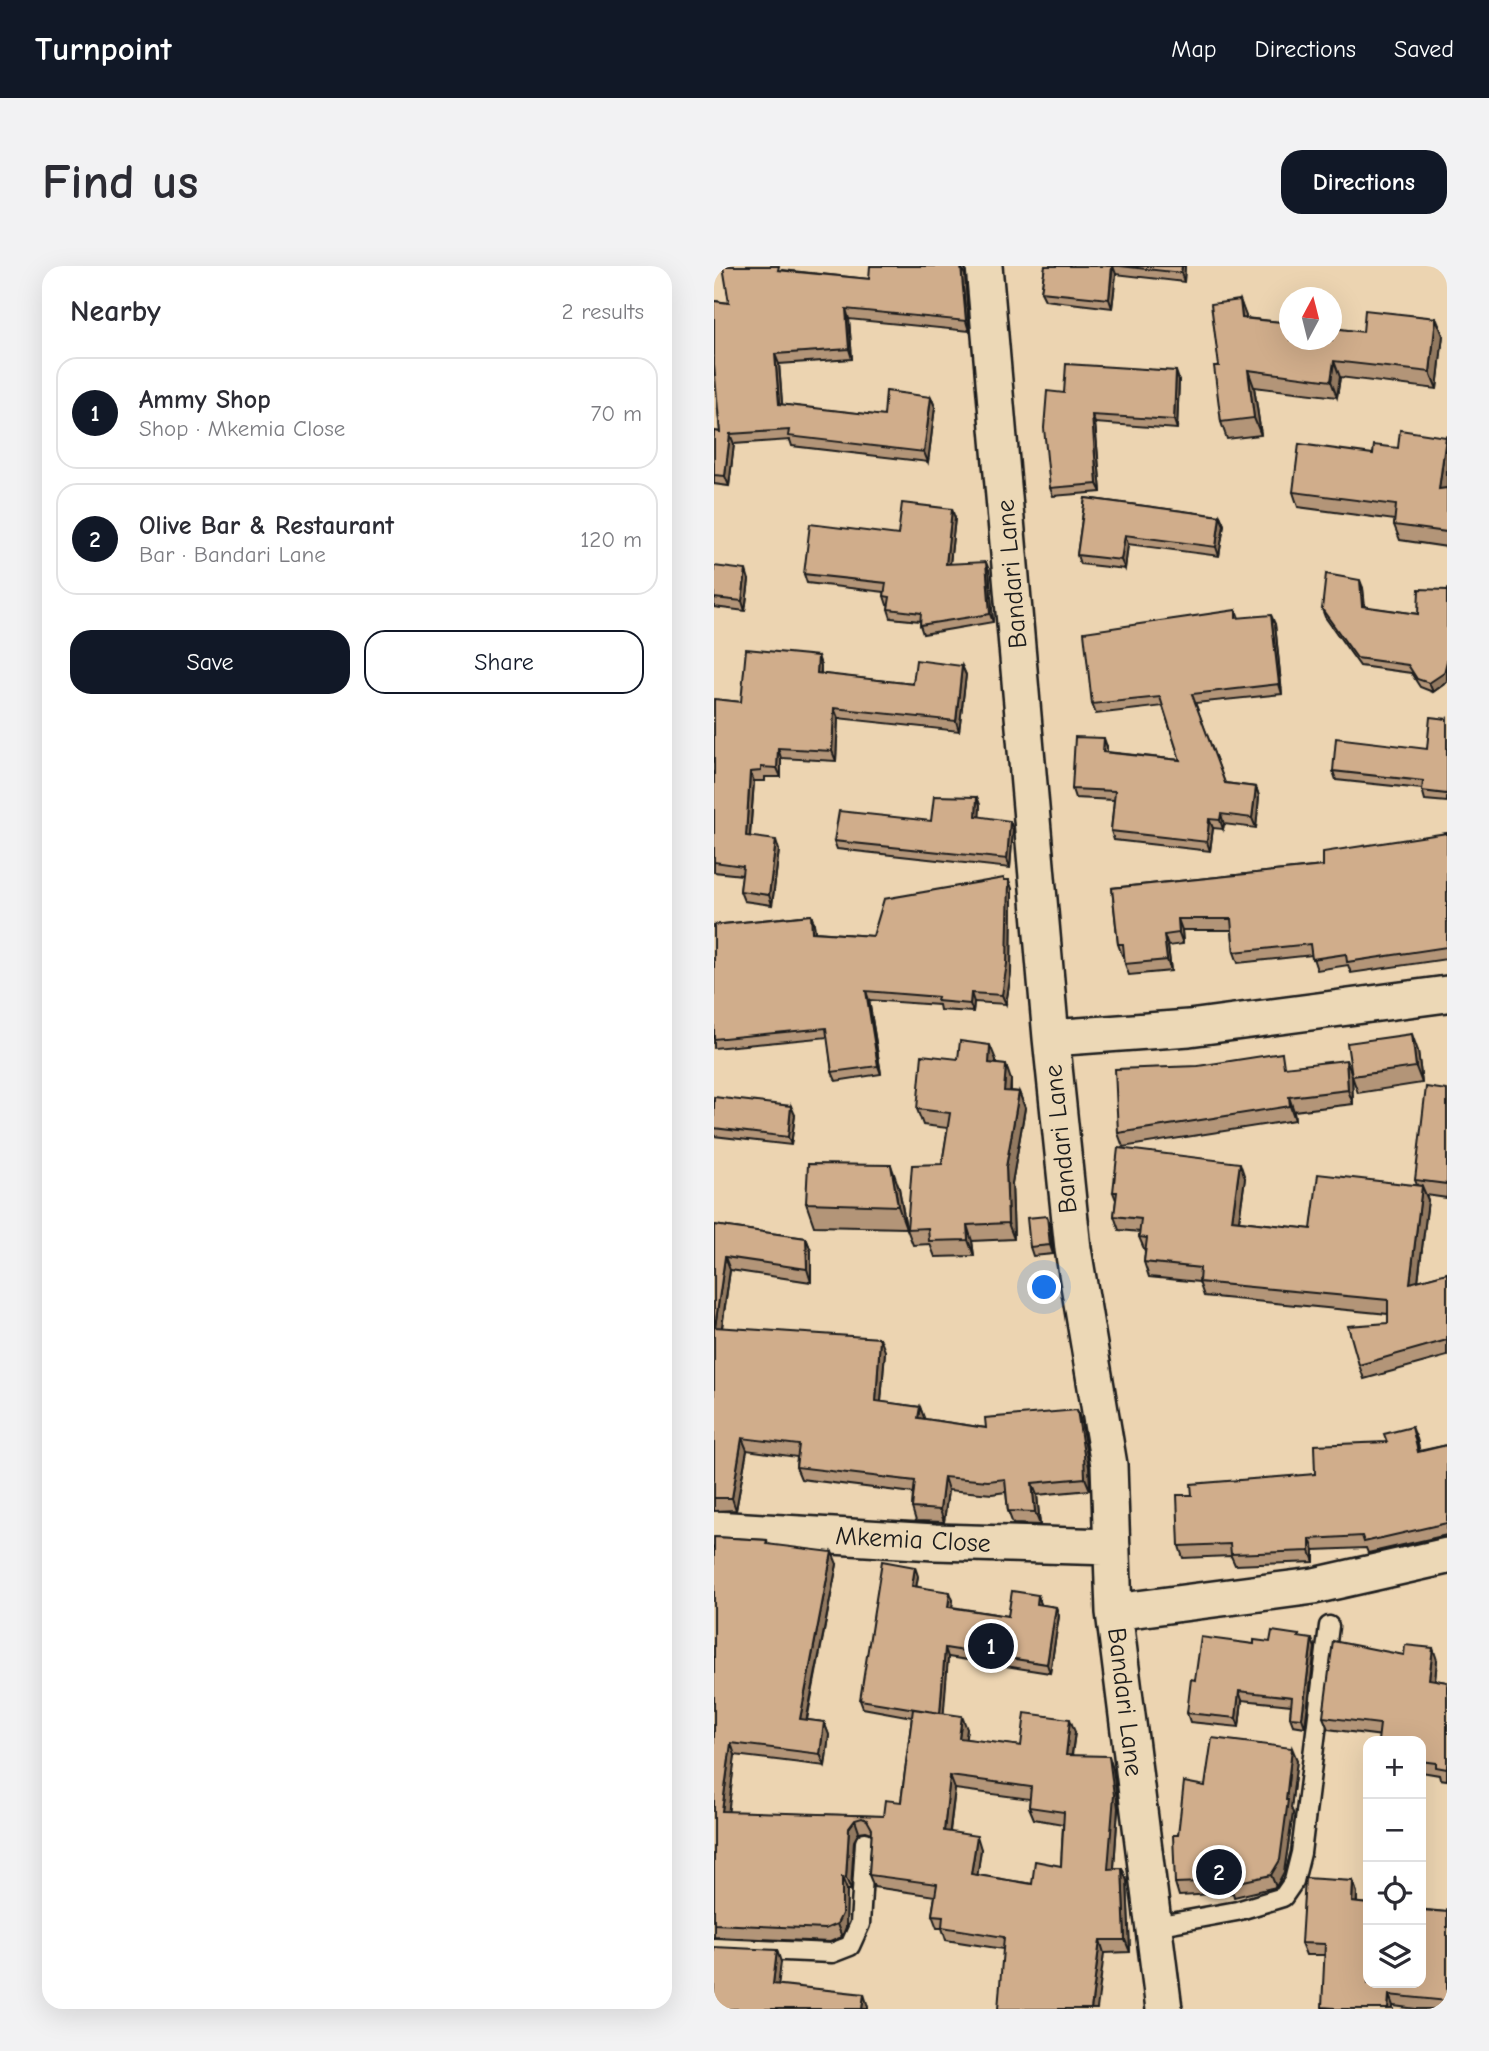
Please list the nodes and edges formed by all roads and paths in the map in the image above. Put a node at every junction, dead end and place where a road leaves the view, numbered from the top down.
1 (984, 266) edge
2 (1447, 994) edge
3 (1051, 1038) junction
4 (714, 1529) edge
5 (1112, 1547) junction
6 (1447, 1556) edge
7 (1114, 1612) junction
8 (1329, 1626) dead end
9 (865, 1842) dead end
10 (1155, 1926) junction
11 (714, 1948) edge
12 (1164, 2009) edge

1 - 3 street, Bandari Lane
2 - 3 street
3 - 5 street, Bandari Lane
4 - 5 street, Mkemia Close
5 - 7 street, Bandari Lane
6 - 7 street
7 - 10 street, Bandari Lane
8 - 10 lane
9 - 11 lane
10 - 12 street, Bandari Lane

